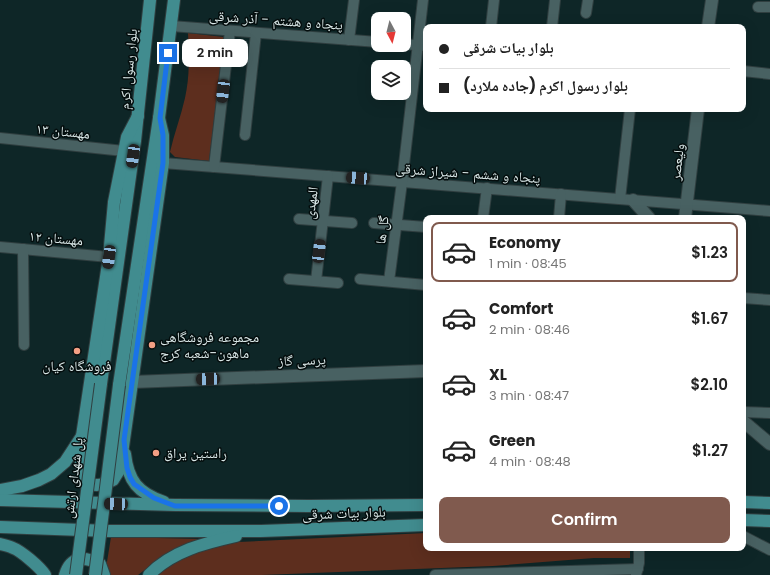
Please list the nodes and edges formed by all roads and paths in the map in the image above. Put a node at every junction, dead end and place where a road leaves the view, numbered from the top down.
1 (150, 0) edge
2 (174, 0) edge
3 (354, 0) edge
4 (423, 0) edge
5 (494, 0) edge
6 (556, 0) edge
7 (588, 0) edge
8 (712, 0) edge
9 (758, 7) dead end
10 (770, 7) edge
11 (586, 13) dead end
12 (491, 24) edge
13 (552, 24) edge
14 (708, 24) edge
15 (171, 26) junction
16 (230, 31) junction
17 (256, 33) junction
18 (349, 40) junction
19 (371, 42) edge
20 (411, 45) edge
21 (422, 46) edge
22 (746, 71) edge
23 (770, 74) edge
24 (630, 112) edge
25 (698, 112) edge
26 (138, 116) junction
27 (160, 118) junction
28 (245, 135) dead end
29 (0, 138) edge
30 (124, 151) junction
31 (163, 163) junction
32 (214, 167) junction
33 (328, 176) junction
34 (402, 182) junction
35 (487, 188) junction
36 (561, 194) junction
37 (620, 199) junction
38 (633, 200) junction
39 (686, 204) junction
40 (770, 211) edge
41 (483, 215) edge
42 (559, 215) edge
43 (647, 215) edge
44 (685, 215) edge
45 (299, 219) dead end
46 (323, 220) junction
47 (374, 222) dead end
48 (352, 223) dead end
49 (397, 225) junction
50 (423, 227) edge
51 (0, 247) edge
52 (23, 249) junction
53 (109, 257) junction
54 (289, 279) dead end
55 (360, 279) dead end
56 (316, 281) junction
57 (389, 281) junction
58 (338, 283) dead end
59 (423, 285) edge
60 (746, 298) edge
61 (770, 300) edge
62 (24, 345) dead end
63 (423, 371) edge
64 (132, 382) junction
65 (101, 384) joint
66 (746, 412) edge
67 (770, 413) edge
68 (746, 424) edge
69 (82, 436) junction
70 (124, 440) junction
71 (770, 444) edge
72 (0, 490) edge
73 (0, 500) edge
74 (746, 502) edge
75 (770, 503) edge
76 (423, 505) edge
77 (175, 506) junction
78 (746, 521) edge
79 (770, 521) edge
80 (423, 525) edge
81 (0, 528) edge
82 (261, 531) junction
83 (746, 538) edge
84 (0, 544) edge
85 (770, 550) edge
86 (639, 551) edge
87 (600, 572) edge
88 (637, 572) edge
89 (552, 573) edge
90 (501, 574) edge
91 (526, 574) edge
92 (45, 575) edge
93 (66, 575) edge
94 (76, 575) edge
95 (94, 575) edge
96 (104, 575) edge
97 (149, 575) edge
98 (435, 575) edge
99 (447, 575) edge

1 - 26 main road, بلوار رسول اکرم
2 - 15 main road
3 - 18 street
4 - 21 street, گل ها
5 - 12 street
6 - 13 street
7 - 11 street
8 - 14 street
9 - 10 street
15 - 16 street, پنجاه و هشتم - آذر شرقی
15 - 27 main road
16 - 17 street, پنجاه و هشتم - آذر شرقی
16 - 32 street
17 - 18 street, پنجاه و هشتم - آذر شرقی
17 - 28 street
18 - 19 street, پنجاه و هشتم - آذر شرقی
20 - 21 street
21 - 34 street, گل ها
22 - 23 street
24 - 37 street
25 - 39 street, ولیعصر
26 - 30 main road
26 - 65 main road, بلوار رسول اکرم
27 - 31 main road
27 - 95 main road, bridge
29 - 30 street, مهستان ۱۳
30 - 53 main road
31 - 32 street, پنجاه و ششم - شیراز شرقی
31 - 64 main road
32 - 33 street, پنجاه و ششم - شیراز شرقی
33 - 34 street, پنجاه و ششم - شیراز شرقی
33 - 46 street, المهدی
34 - 35 street, پنجاه و ششم - شیراز شرقی
34 - 49 street, گل ها
35 - 36 street, پنجاه و ششم - شیراز شرقی
35 - 41 street
36 - 37 street, پنجاه و ششم - شیراز شرقی
36 - 42 street
37 - 38 street, پنجاه و ششم - شیراز شرقی
38 - 39 street, پنجاه و ششم - شیراز شرقی
38 - 43 street
39 - 40 street, پنجاه و ششم - شیراز شرقی
39 - 44 street, ولیعصر
45 - 46 street
46 - 48 street
46 - 56 street, المهدی
47 - 49 street
49 - 50 street
49 - 57 street, گل ها
51 - 52 street, مهستان ۱۲
52 - 53 street, مهستان ۱۲
52 - 62 street
53 - 69 main road
54 - 56 street
55 - 57 street
56 - 58 street
57 - 59 street
60 - 61 street
63 - 64 street, پرسی گاز
64 - 70 main road
65 - 94 main road, پل شهدای ارتش, bridge
66 - 67 street
68 - 71 street
69 - 70 main road
69 - 72 main road
70 - 77 main road
73 - 77 main road, بلوار بیات شرقی
74 - 75 main road
76 - 77 main road, بلوار بیات شرقی
78 - 79 main road
80 - 82 main road, بلوار بیات شرقی
81 - 82 main road, بلوار بیات شرقی
82 - 97 main road
83 - 85 street
84 - 92 main road
86 - 88 street
87 - 88 street
87 - 89 street
89 - 91 street
90 - 91 street
90 - 99 street
93 - 96 main road
98 - 99 street

